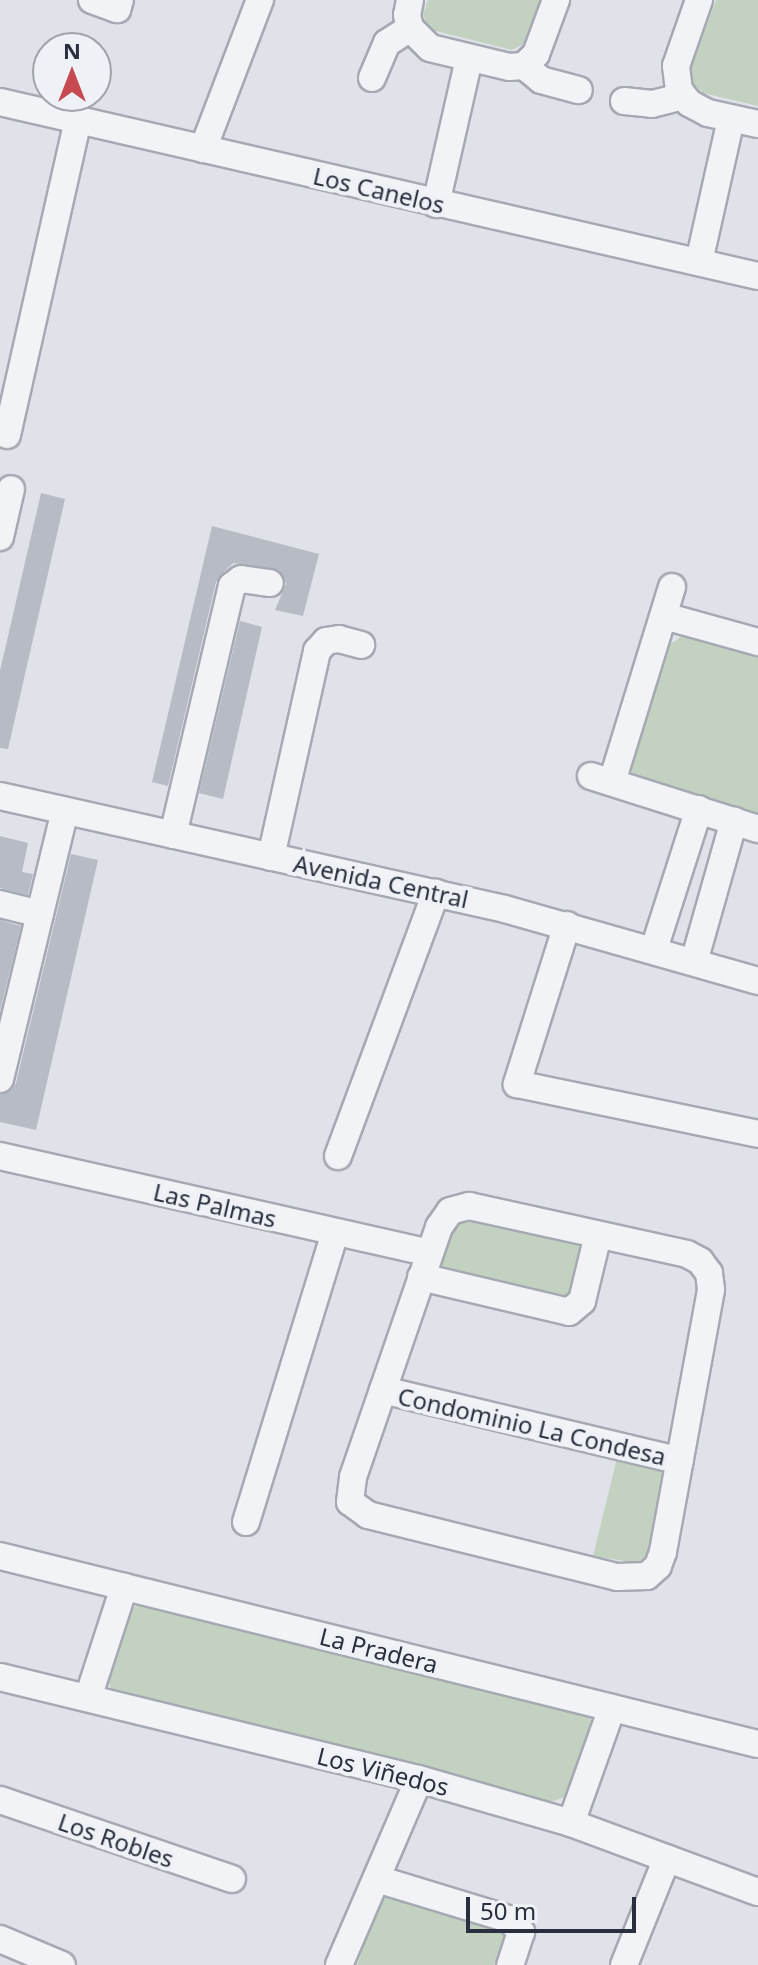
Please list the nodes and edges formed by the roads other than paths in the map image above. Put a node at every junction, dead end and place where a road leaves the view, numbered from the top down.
1 (260, 0) edge
2 (410, 0) edge
3 (556, 0) edge
4 (699, 0) edge
5 (410, 28) junction
6 (469, 59) junction
7 (524, 66) junction
8 (372, 78) dead end
9 (579, 90) dead end
10 (683, 96) junction
11 (624, 101) dead end
12 (0, 102) edge
13 (731, 119) junction
14 (78, 120) junction
15 (758, 124) edge
16 (203, 149) junction
17 (436, 204) junction
18 (699, 262) junction
19 (758, 276) edge
20 (7, 435) dead end
21 (11, 489) dead end
22 (0, 537) edge
23 (270, 583) dead end
24 (672, 587) dead end
25 (664, 616) junction
26 (758, 642) edge
27 (361, 645) dead end
28 (0, 796) edge
29 (699, 809) junction
30 (65, 811) junction
31 (746, 825) edge
32 (173, 835) junction
33 (271, 857) junction
34 (436, 893) junction
35 (0, 904) edge
36 (40, 914) junction
37 (567, 925) junction
38 (654, 949) junction
39 (694, 962) junction
40 (758, 981) edge
41 (10, 998) edge
42 (0, 1079) edge
43 (758, 1134) edge
44 (0, 1156) edge
45 (338, 1156) dead end
46 (335, 1232) junction
47 (598, 1235) junction
48 (425, 1265) junction
49 (383, 1390) junction
50 (680, 1461) junction
51 (246, 1522) dead end
52 (0, 1556) edge
53 (124, 1587) junction
54 (0, 1677) edge
55 (88, 1698) junction
56 (612, 1708) junction
57 (758, 1744) edge
58 (419, 1779) junction
59 (0, 1800) edge
60 (571, 1823) junction
61 (667, 1858) junction
62 (232, 1879) dead end
63 (377, 1879) junction
64 (758, 1892) edge
65 (0, 1939) edge
66 (626, 1964) edge
67 (62, 1965) edge
68 (339, 1965) edge
69 (510, 1965) edge

1 - 16 street
2 - 5 street
3 - 7 street
4 - 10 street
5 - 6 street
5 - 8 street
6 - 7 street
6 - 17 street
7 - 9 street
10 - 11 street
10 - 13 street
12 - 14 street, Los Canelos
13 - 15 street
13 - 18 street
14 - 16 street, Los Canelos
14 - 20 street
16 - 17 street, Los Canelos
17 - 18 street, Los Canelos
18 - 19 street, Los Canelos
21 - 22 street
23 - 32 street
24 - 25 street
25 - 26 street
25 - 29 street
27 - 33 street
28 - 30 street, Avenida Central
29 - 31 street
29 - 38 street
30 - 32 street, Avenida Central
30 - 36 street
31 - 39 street
32 - 33 street, Avenida Central
33 - 34 street, Avenida Central
34 - 37 street, Avenida Central
34 - 45 street
35 - 36 street
36 - 41 street
37 - 38 street, Avenida Central
37 - 43 street
38 - 39 street, Avenida Central
39 - 40 street, Avenida Central
41 - 42 street
44 - 46 street, Las Palmas
46 - 48 street, Las Palmas
46 - 51 street
47 - 48 street, Condominio La Condesa
47 - 48 street
47 - 50 street, Condominio La Condesa
48 - 49 street, Condominio La Condesa
49 - 50 street, Condominio La Condesa
49 - 50 street, Condominio La Condesa
52 - 53 street, La Pradera
53 - 55 street
53 - 56 street, La Pradera
54 - 55 street, Los Viñedos
55 - 58 street, Los Viñedos
56 - 57 street, La Pradera
56 - 60 street
58 - 60 street, Los Viñedos
58 - 63 street
59 - 62 street, Los Robles
60 - 61 street, Los Viñedos
61 - 64 street, Los Viñedos
61 - 66 street
63 - 68 street
63 - 69 street
65 - 67 street

